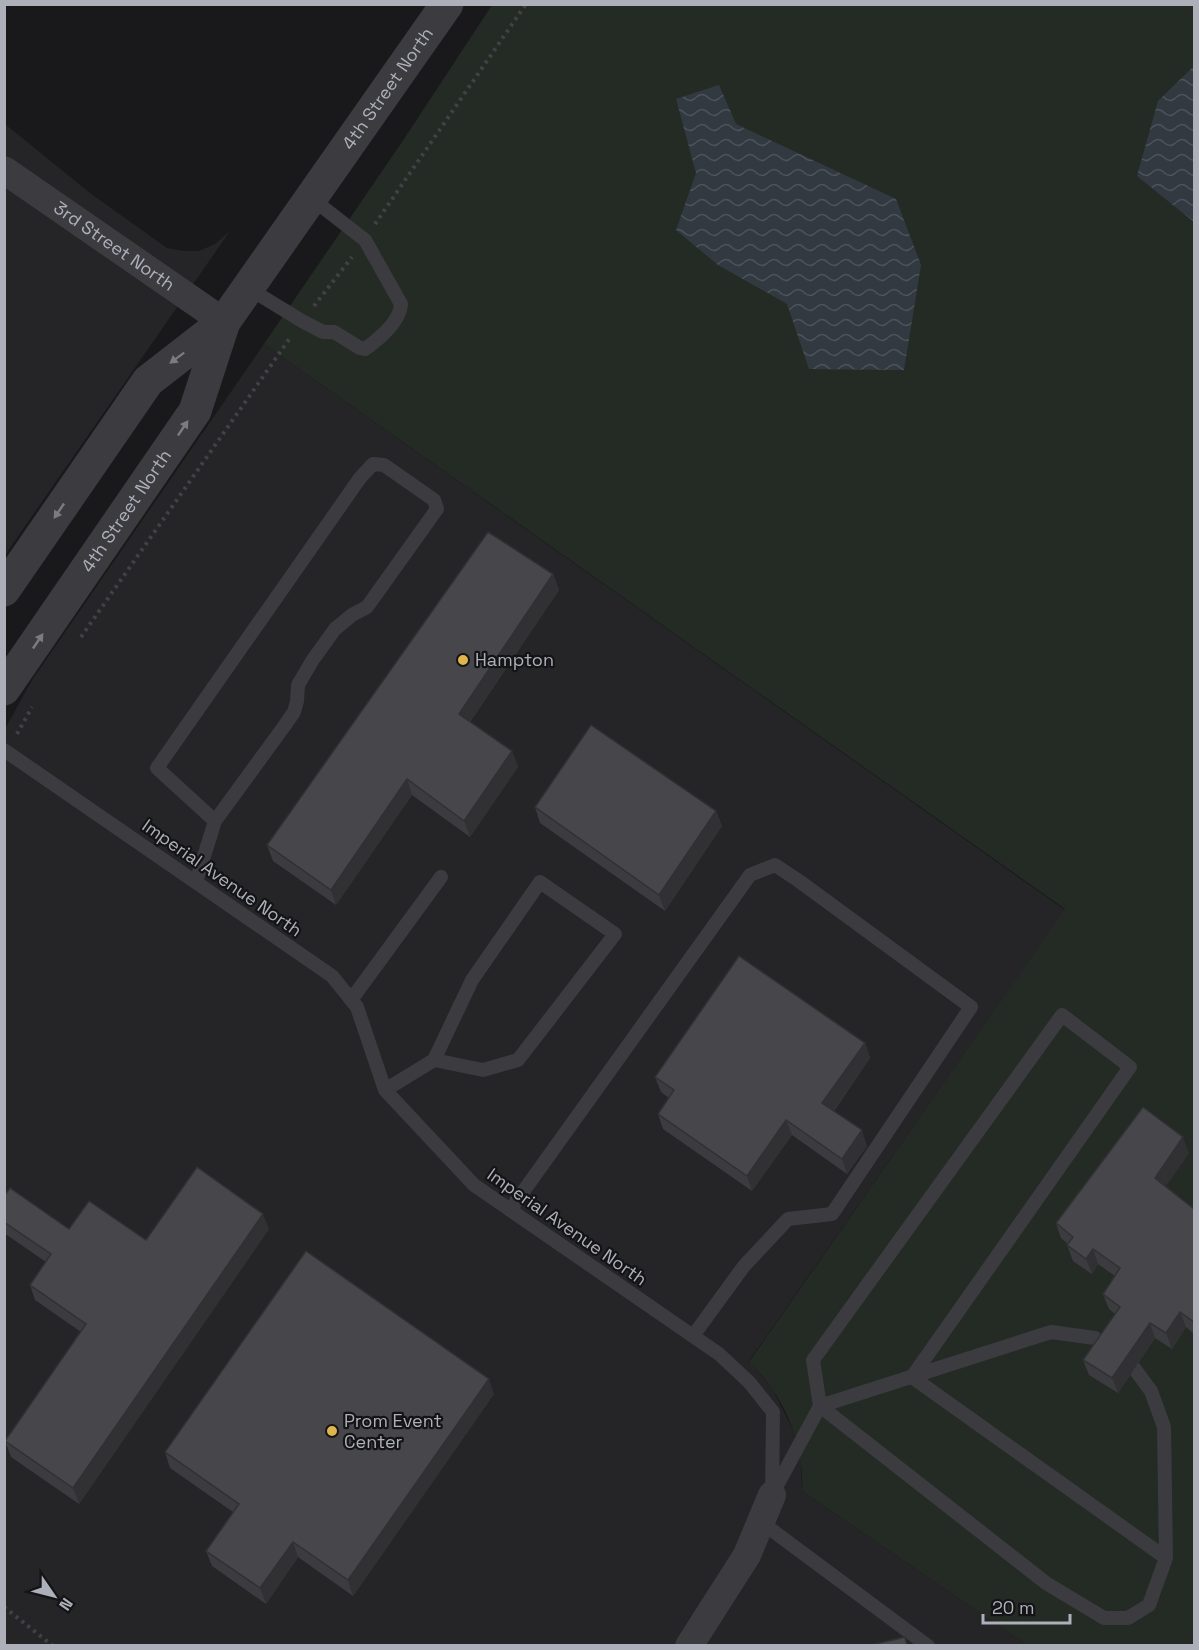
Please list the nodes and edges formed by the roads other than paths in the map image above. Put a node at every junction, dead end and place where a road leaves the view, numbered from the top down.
1 (447, 4) edge
2 (4, 170) edge
3 (311, 198) junction
4 (248, 288) junction
5 (224, 322) junction
6 (4, 590) edge
7 (4, 689) edge
8 (4, 750) edge
9 (215, 820) junction
10 (441, 877) dead end
11 (196, 882) junction
12 (351, 1000) junction
13 (434, 1060) junction
14 (385, 1090) junction
15 (510, 1210) junction
16 (693, 1336) junction
17 (1095, 1338) edge
18 (1128, 1360) edge
19 (912, 1377) junction
20 (820, 1406) junction
21 (772, 1495) junction
22 (761, 1522) junction
23 (1166, 1558) junction
24 (689, 1646) edge
25 (928, 1646) edge

1 - 3 street, 4th Street North
2 - 5 street, 3rd Street North
3 - 4 street, 4th Street North
3 - 4 lane
4 - 5 street, 4th Street North
5 -> 6 street, 4th Street North
7 -> 5 street, 4th Street North
8 - 11 lane, Imperial Avenue North
9 - 9 lane
9 - 11 lane
10 - 12 lane
11 - 12 lane, Imperial Avenue North
12 - 14 lane, Imperial Avenue North
13 - 13 lane
13 - 14 lane
14 - 15 lane, Imperial Avenue North
15 - 16 lane, Imperial Avenue North
15 - 16 lane
16 - 21 lane, Imperial Avenue North
17 - 19 lane
18 - 23 lane
19 - 20 lane
19 - 20 lane
19 - 23 lane
20 - 21 lane
20 - 23 lane
21 - 22 street
22 - 24 street
22 - 25 lane

